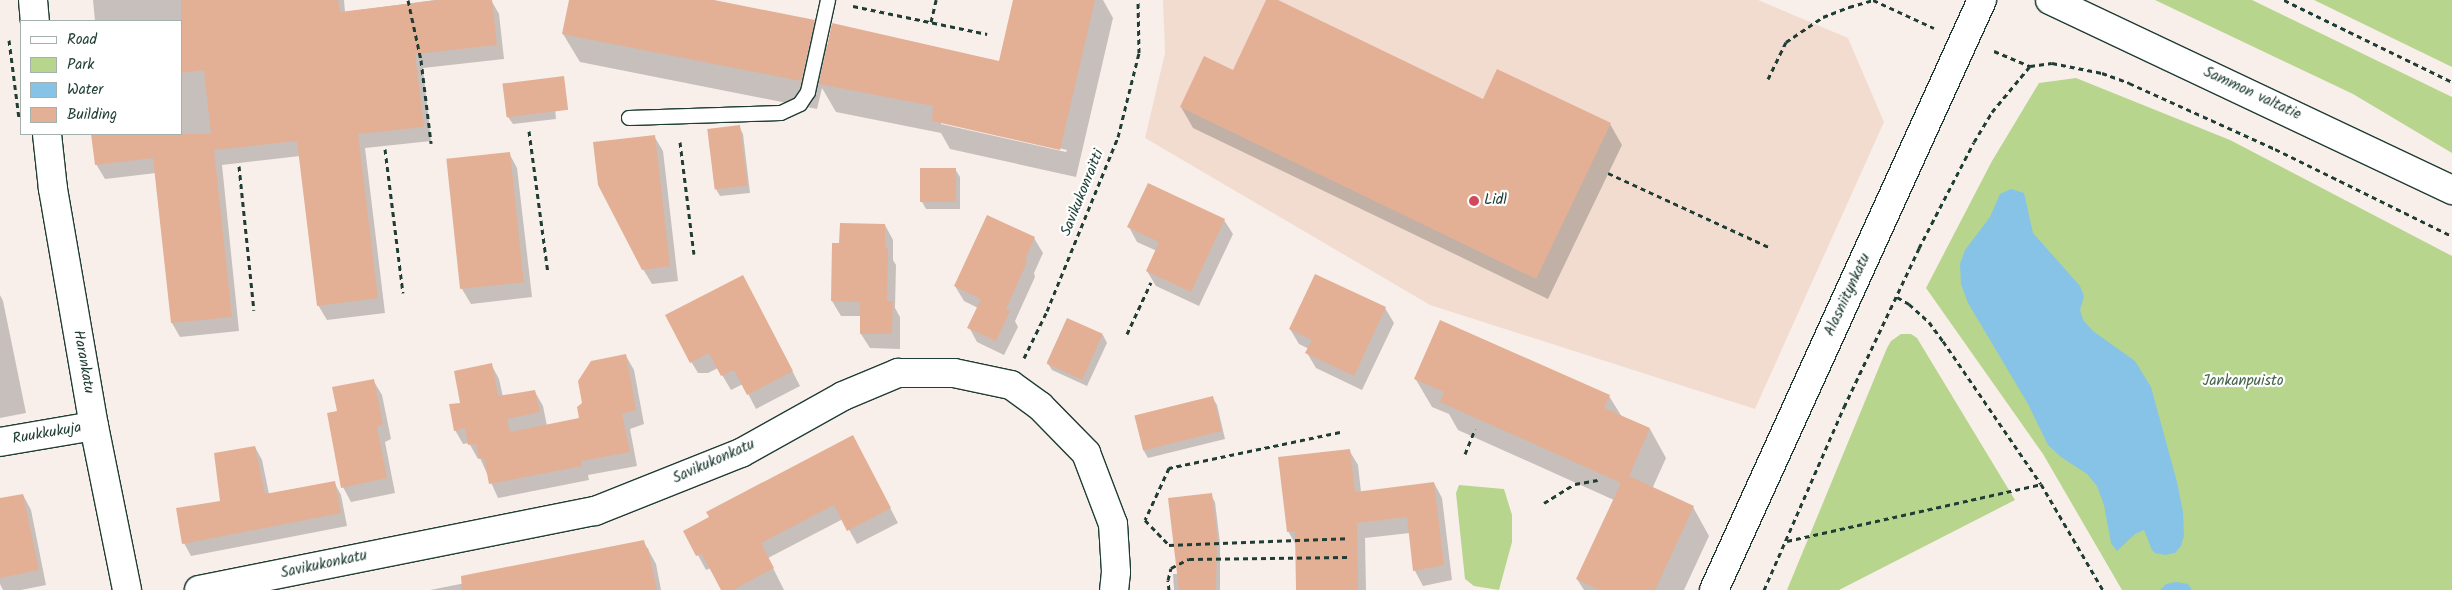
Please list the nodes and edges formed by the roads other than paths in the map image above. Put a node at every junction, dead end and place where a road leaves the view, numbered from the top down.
1 (33, 0) edge
2 (828, 0) edge
3 (1982, 0) edge
4 (2050, 0) edge
5 (35, 20) edge
6 (629, 118) dead end
7 (47, 135) edge
8 (2452, 190) edge
9 (94, 426) junction
10 (0, 442) edge
11 (127, 590) edge
12 (199, 590) edge
13 (1114, 590) edge
14 (1714, 590) edge

1 - 5 street
2 - 6 lane
3 - 14 street, Alasniitynkatu
4 - 8 street, Sammon valtatie
7 - 9 street, Harankatu
9 - 10 street, Ruukkukuja
9 - 11 street, Harankatu
12 - 13 street, Savikukonkatu

